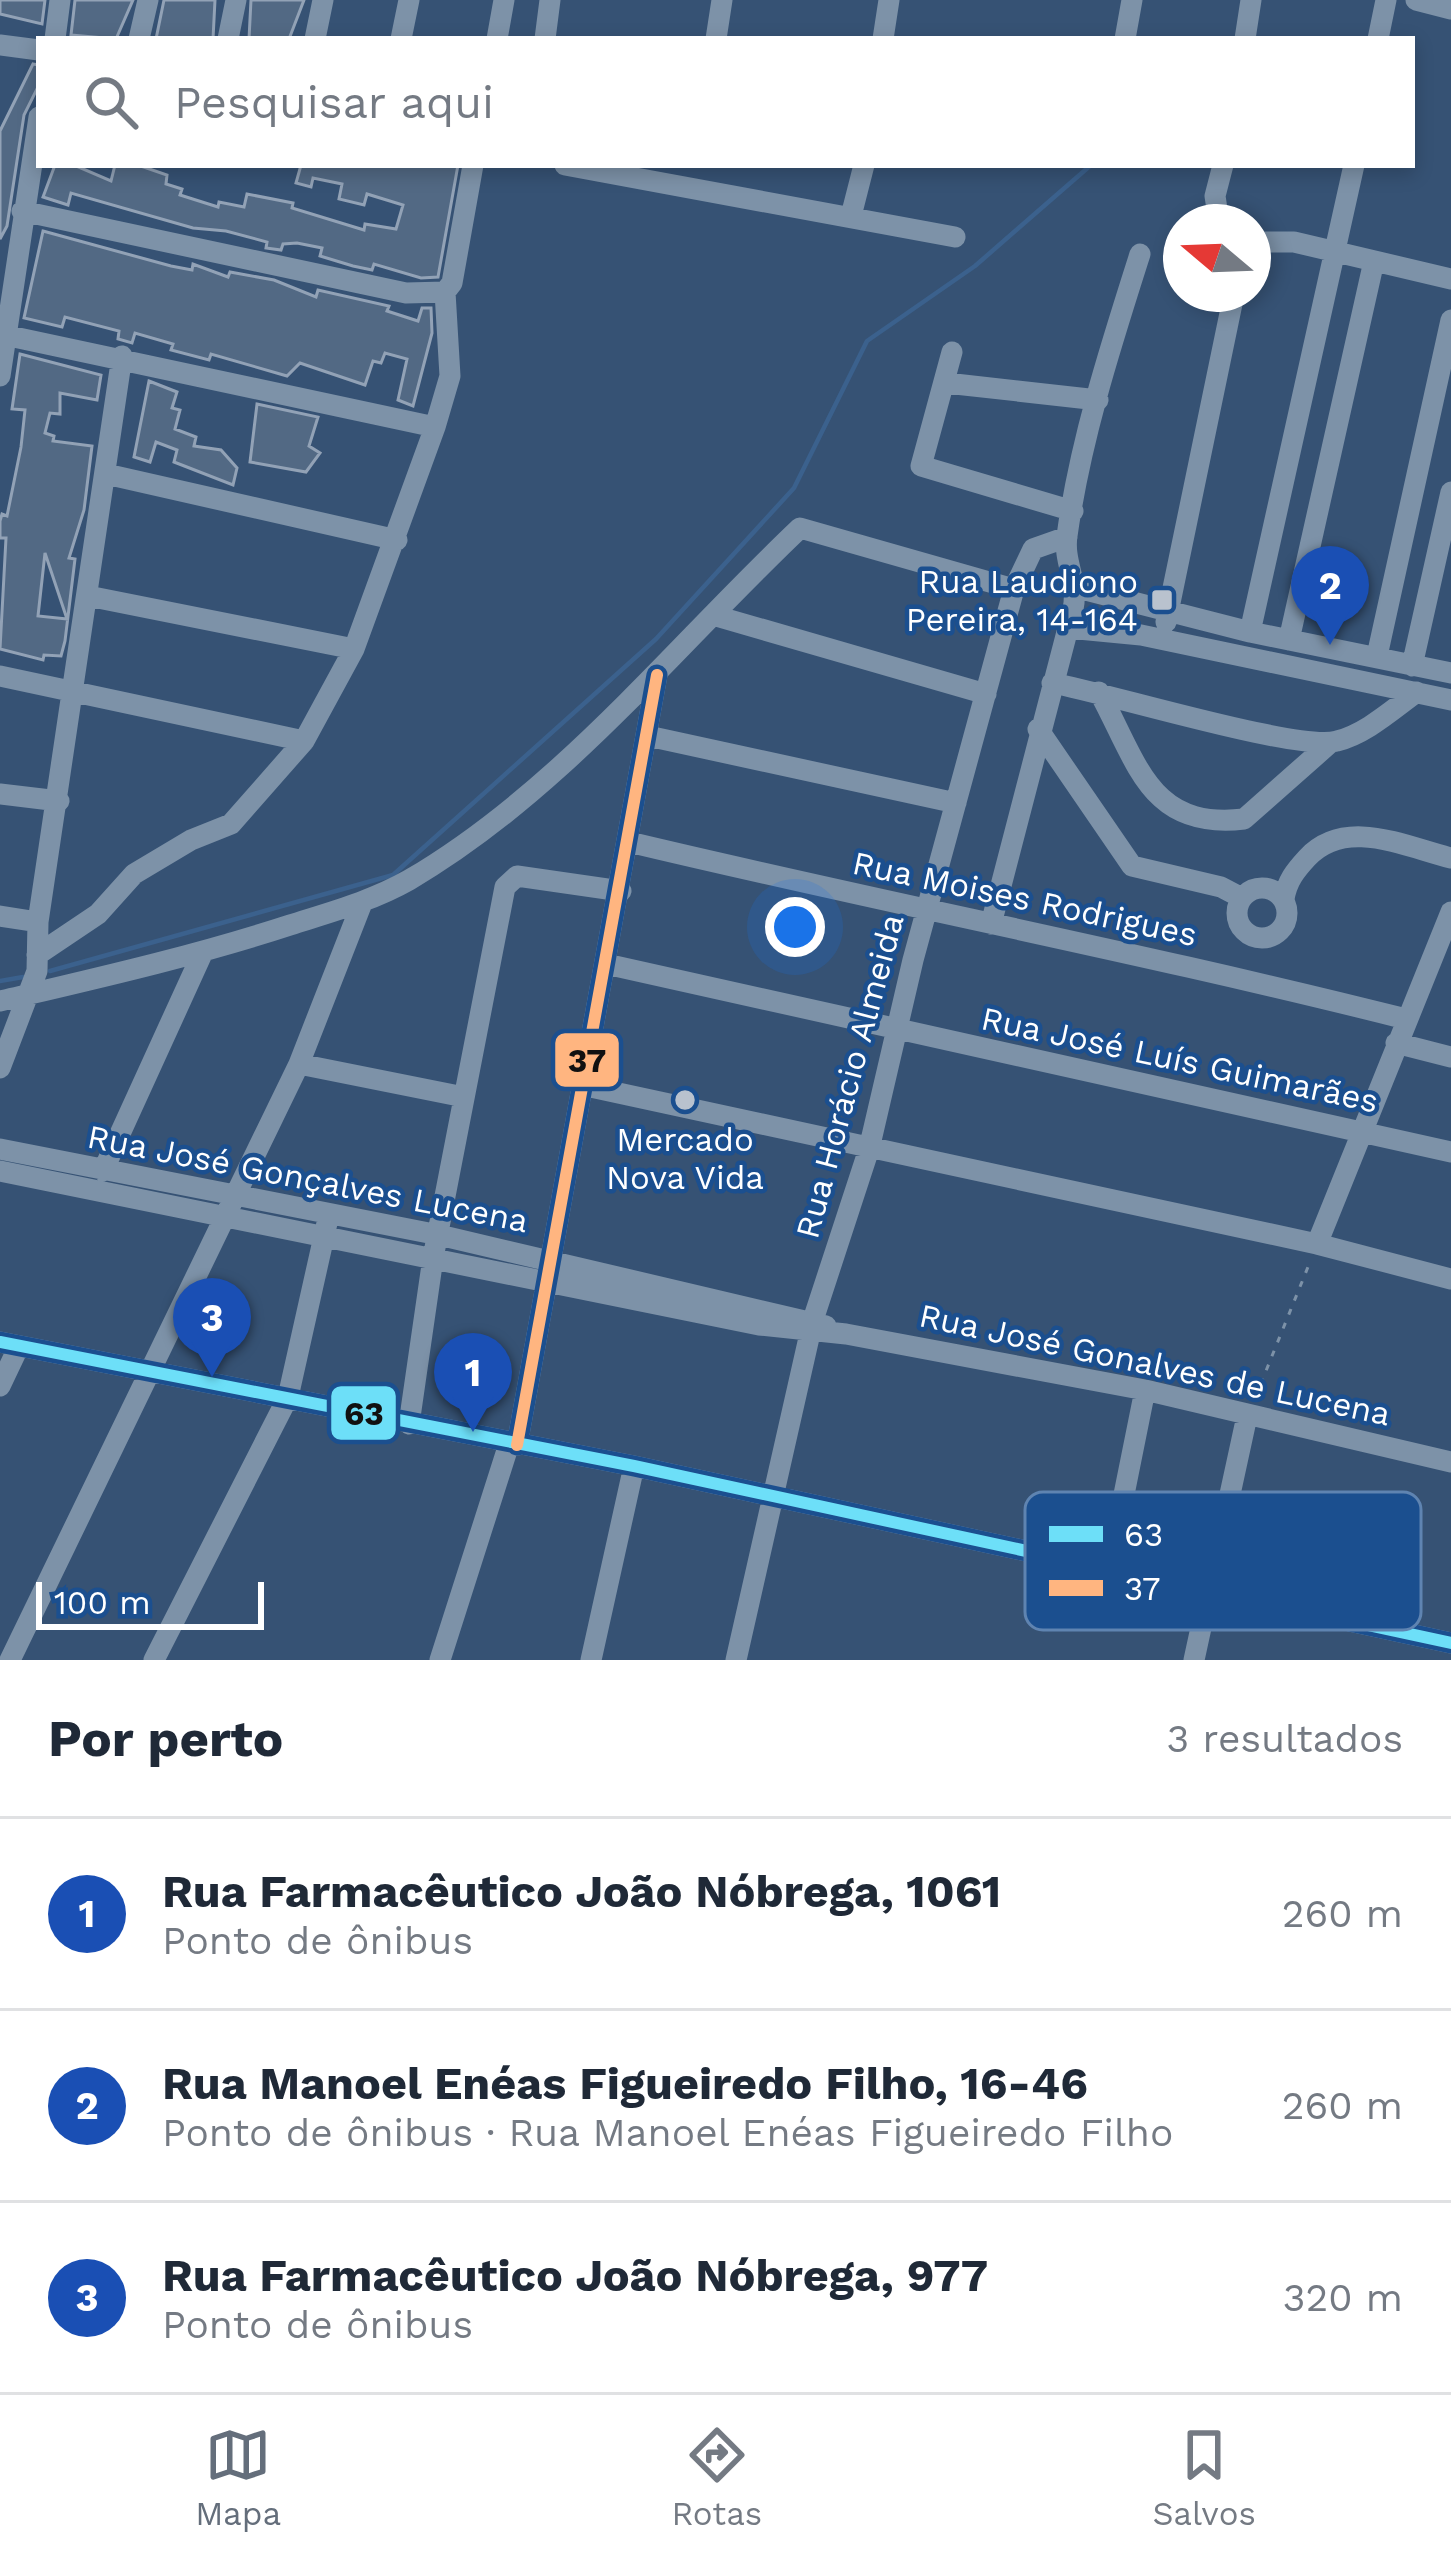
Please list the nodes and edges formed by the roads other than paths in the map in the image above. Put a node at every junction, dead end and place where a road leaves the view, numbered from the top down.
1 (60, 0) edge
2 (148, 0) edge
3 (236, 0) edge
4 (323, 0) edge
5 (409, 0) edge
6 (504, 0) edge
7 (550, 0) edge
8 (722, 0) edge
9 (889, 0) edge
10 (1132, 0) edge
11 (1251, 0) edge
12 (1385, 0) edge
13 (1416, 0) edge
14 (1451, 9) edge
15 (56, 36) edge
16 (140, 36) edge
17 (229, 36) edge
18 (316, 36) edge
19 (402, 36) edge
20 (498, 36) edge
21 (545, 36) edge
22 (716, 36) edge
23 (883, 36) edge
24 (1126, 36) edge
25 (1245, 36) edge
26 (1379, 36) edge
27 (6, 46) edge
28 (36, 50) edge
29 (0, 69) edge
30 (36, 134) edge
31 (472, 168) edge
32 (601, 168) edge
33 (863, 168) edge
34 (1222, 168) edge
35 (1353, 168) edge
36 (697, 176) edge
37 (1217, 204) edge
38 (22, 211) junction
39 (851, 216) junction
40 (955, 237) dead end
41 (1271, 240) edge
42 (1337, 253) junction
43 (1140, 254) dead end
44 (1374, 261) junction
45 (1451, 279) edge
46 (445, 292) junction
47 (1230, 312) edge
48 (1451, 320) edge
49 (3, 334) edge
50 (952, 352) dead end
51 (122, 356) junction
52 (0, 376) edge
53 (946, 383) junction
54 (1098, 400) junction
55 (436, 427) junction
56 (106, 474) junction
57 (1451, 492) edge
58 (1073, 511) junction
59 (1066, 537) junction
60 (397, 540) junction
61 (1078, 588) junction
62 (1015, 589) junction
63 (88, 596) junction
64 (1168, 612) junction
65 (716, 616) junction
66 (1068, 628) junction
67 (1250, 632) junction
68 (1163, 640) junction
69 (1289, 640) junction
70 (354, 649) junction
71 (1376, 656) junction
72 (1412, 666) junction
73 (1451, 673) edge
74 (657, 675) junction
75 (0, 676) edge
76 (1052, 683) junction
77 (75, 689) junction
78 (1100, 692) junction
79 (1417, 692) junction
80 (986, 694) junction
81 (1451, 700) edge
82 (1038, 729) junction
83 (648, 736) junction
84 (304, 741) junction
85 (1330, 743) junction
86 (0, 794) edge
87 (59, 801) junction
88 (956, 803) junction
89 (629, 842) junction
90 (1451, 858) edge
91 (621, 891) junction
92 (1241, 898) junction
93 (1284, 899) junction
94 (362, 903) junction
95 (1451, 912) edge
96 (926, 913) junction
97 (0, 916) edge
98 (38, 922) junction
99 (991, 924) junction
100 (1257, 938) junction
101 (202, 953) junction
102 (37, 955) junction
103 (606, 964) junction
104 (1246, 978) junction
105 (32, 994) junction
106 (0, 1001) edge
107 (1406, 1019) junction
108 (895, 1031) junction
109 (1396, 1043) junction
110 (1451, 1057) edge
111 (298, 1064) junction
112 (0, 1068) edge
113 (586, 1087) junction
114 (464, 1097) junction
115 (1358, 1132) junction
116 (0, 1149) edge
117 (869, 1149) junction
118 (1451, 1152) edge
119 (103, 1171) junction
120 (0, 1172) edge
121 (230, 1204) junction
122 (329, 1212) junction
123 (439, 1234) junction
124 (324, 1235) junction
125 (1317, 1244) junction
126 (433, 1258) junction
127 (551, 1270) junction
128 (1451, 1279) edge
129 (812, 1327) junction
130 (9, 1344) edge
131 (150, 1372) junction
132 (0, 1386) edge
133 (1145, 1390) junction
134 (288, 1396) junction
135 (1247, 1416) junction
136 (409, 1424) junction
137 (513, 1445) junction
138 (1451, 1462) edge
139 (634, 1466) junction
140 (1124, 1492) edge
141 (1230, 1492) edge
142 (772, 1497) junction
143 (1025, 1551) edge
144 (1200, 1630) edge
145 (1392, 1630) edge
146 (1451, 1643) edge
147 (157, 1653) edge
148 (10, 1660) edge
149 (180, 1660) edge
150 (440, 1660) edge
151 (591, 1660) edge
152 (736, 1660) edge
153 (1194, 1660) edge

1 - 15 street
2 - 16 street
3 - 17 street
4 - 18 street
5 - 19 street
6 - 20 street
7 - 21 street
8 - 22 street
9 - 23 street
10 - 24 street
11 - 25 street
12 - 26 street
13 - 14 street
27 - 28 street
27 - 29 street
30 - 38 street
31 - 46 street
32 - 36 street
33 - 39 street
34 - 37 street
35 - 42 street
36 - 39 street
38 - 46 street
38 - 49 street
39 - 40 street
41 - 42 street
42 - 44 street
42 - 67 street
43 - 54 street
44 - 45 street
44 - 69 street
46 - 55 street
47 - 64 street
48 - 71 street
49 - 51 street
49 - 52 street
50 - 53 street
51 - 55 street
51 - 56 street
53 - 54 street
53 - 58 street
54 - 58 street
55 - 60 street
56 - 60 street
56 - 63 street
57 - 72 street
58 - 59 street
59 - 61 street
59 - 62 street, Rua Horácio Almeida
60 - 70 street
61 - 64 street
61 - 66 street
62 - 65 street
62 - 80 street, Rua Horácio Almeida
63 - 70 street
63 - 77 street
64 - 67 street
64 - 68 street
65 - 74 street
65 - 80 street
66 - 68 street
66 - 76 street
67 - 69 street
68 - 79 street
69 - 71 street
70 - 84 street
71 - 72 street
72 - 73 street
74 - 83 street
74 - 94 street
75 - 77 street
76 - 78 street
76 - 82 street
77 - 84 street
77 - 87 street
78 - 85 street
78 - 85 street
79 - 81 street
79 - 85 street
80 - 88 street, Rua Horácio Almeida
82 - 92 street
82 - 99 street
83 - 88 street
83 - 89 street
84 - 102 street
86 - 87 street
87 - 98 street
88 - 96 street, Rua Horácio Almeida
89 - 91 street
89 - 96 street, Rua Moises Rodrigues
90 - 93 street
91 - 103 street
91 - 114 street
92 - 93 street
92 - 100 street
93 - 100 street
94 - 101 street
94 - 111 street
95 - 107 street
96 - 99 street, Rua Moises Rodrigues
96 - 108 street, Rua Horácio Almeida
97 - 98 street
98 - 102 street
99 - 104 street, Rua Moises Rodrigues
100 - 104 street
101 - 105 street
101 - 119 street
102 - 105 street
103 - 108 street, Rua José Luís Guimarães
103 - 113 street
104 - 107 street, Rua Moises Rodrigues
105 - 106 street
105 - 112 street
107 - 109 street
108 - 115 street, Rua José Luís Guimarães
108 - 117 street, Rua Horácio Almeida
109 - 110 street
109 - 115 street
111 - 114 street
111 - 121 street
113 - 117 street
113 - 127 street
114 - 123 street
115 - 118 street, Rua José Luís Guimarães
115 - 125 street
116 - 119 street, Rua José Gonçalves Lucena
117 - 125 street
117 - 129 street, Rua Horácio Almeida
119 - 121 street, Rua José Gonçalves Lucena
120 - 121 street, Rua José Gonçalves Lucena
121 - 122 street, Rua José Gonçalves Lucena
121 - 124 street, Rua José Gonçalves Lucena
121 - 131 street
122 - 123 street, Rua José Gonçalves Lucena
122 - 124 street
123 - 126 street
123 - 127 street, Rua José Gonçalves Lucena
124 - 126 street, Rua José Gonçalves Lucena
124 - 134 street
125 - 128 street
126 - 127 street, Rua José Gonçalves Lucena
126 - 136 street
127 - 129 street, Rua José Gonçalves Lucena
127 - 137 street
129 - 133 street, Rua José Gonalves de Lucena
129 - 142 street, Rua Horácio Almeida
130 - 131 street
130 - 132 street
131 - 134 street
131 - 148 street
133 - 135 street, Rua José Gonalves de Lucena
133 - 140 street
134 - 136 street
134 - 147 street
135 - 138 street, Rua José Gonalves de Lucena
135 - 141 street
136 - 137 street
137 - 139 street
137 - 150 street
139 - 142 street
139 - 151 street
142 - 143 street
142 - 152 street, Rua Horácio Almeida
144 - 153 street
145 - 146 street
147 - 149 street

